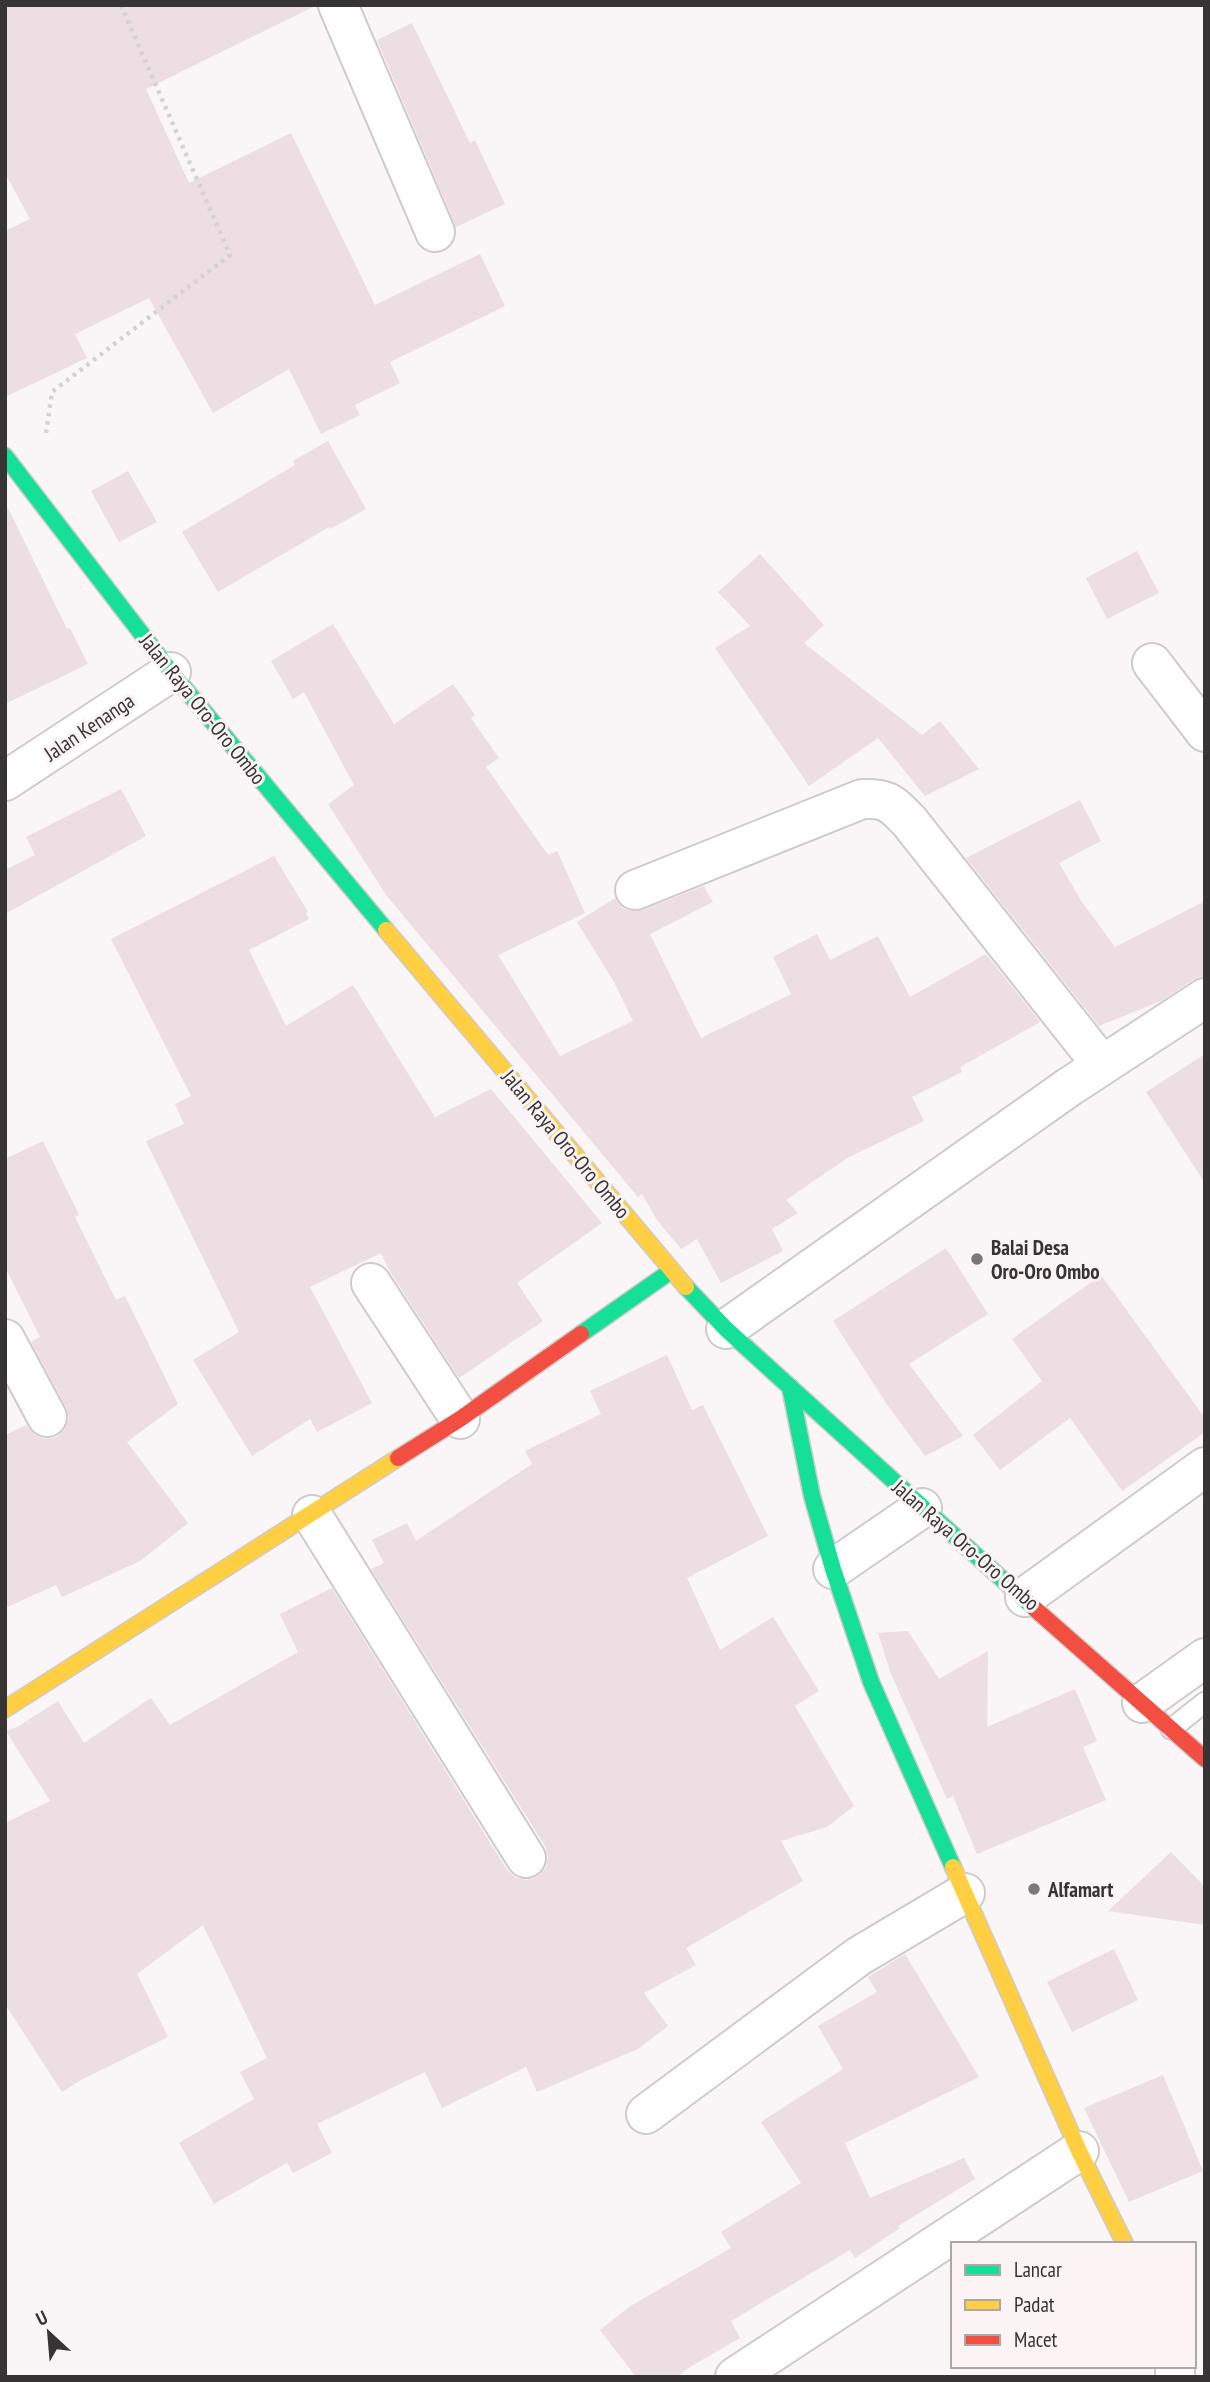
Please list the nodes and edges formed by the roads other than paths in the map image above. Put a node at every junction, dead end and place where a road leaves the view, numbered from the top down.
1 (338, 5) edge
2 (435, 232) dead end
3 (5, 456) edge
4 (1152, 663) dead end
5 (171, 672) junction
6 (1205, 732) edge
7 (5, 781) edge
8 (635, 890) dead end
9 (1205, 998) edge
10 (1101, 1065) junction
11 (671, 1270) junction
12 (371, 1283) dead end
13 (726, 1329) junction
14 (5, 1339) edge
15 (790, 1387) junction
16 (47, 1417) dead end
17 (460, 1419) junction
18 (1205, 1467) edge
19 (922, 1508) junction
20 (312, 1514) junction
21 (833, 1569) junction
22 (1025, 1597) junction
23 (1205, 1658) edge
24 (1205, 1702) edge
25 (1142, 1703) junction
26 (5, 1709) edge
27 (1171, 1729) junction
28 (1205, 1759) edge
29 (526, 1858) dead end
30 (965, 1893) junction
31 (646, 2114) dead end
32 (1079, 2151) junction
33 (1124, 2242) edge
34 (735, 2377) edge

1 - 2 street
3 - 5 main road, Jalan Raya Oro-Oro Ombo
4 - 6 street
5 - 7 street, Jalan Kenanga
5 - 11 main road, Jalan Raya Oro-Oro Ombo
8 - 10 street
9 - 10 street
10 - 13 street
11 - 13 main road, Jalan Raya Oro-Oro Ombo
11 - 17 main road
12 - 17 street
13 - 15 main road, Jalan Raya Oro-Oro Ombo
14 - 16 street
15 - 19 main road, Jalan Raya Oro-Oro Ombo
15 - 21 main road
17 - 20 main road
18 - 22 street
19 - 21 street
19 - 22 main road, Jalan Raya Oro-Oro Ombo
20 - 26 main road
20 - 29 street
21 - 30 main road
22 - 25 main road, Jalan Raya Oro-Oro Ombo
23 - 25 street
24 - 27 lane
25 - 27 main road, Jalan Raya Oro-Oro Ombo
27 - 28 main road, Jalan Raya Oro-Oro Ombo
30 - 31 street
30 - 32 main road
32 - 33 main road
32 - 34 street

